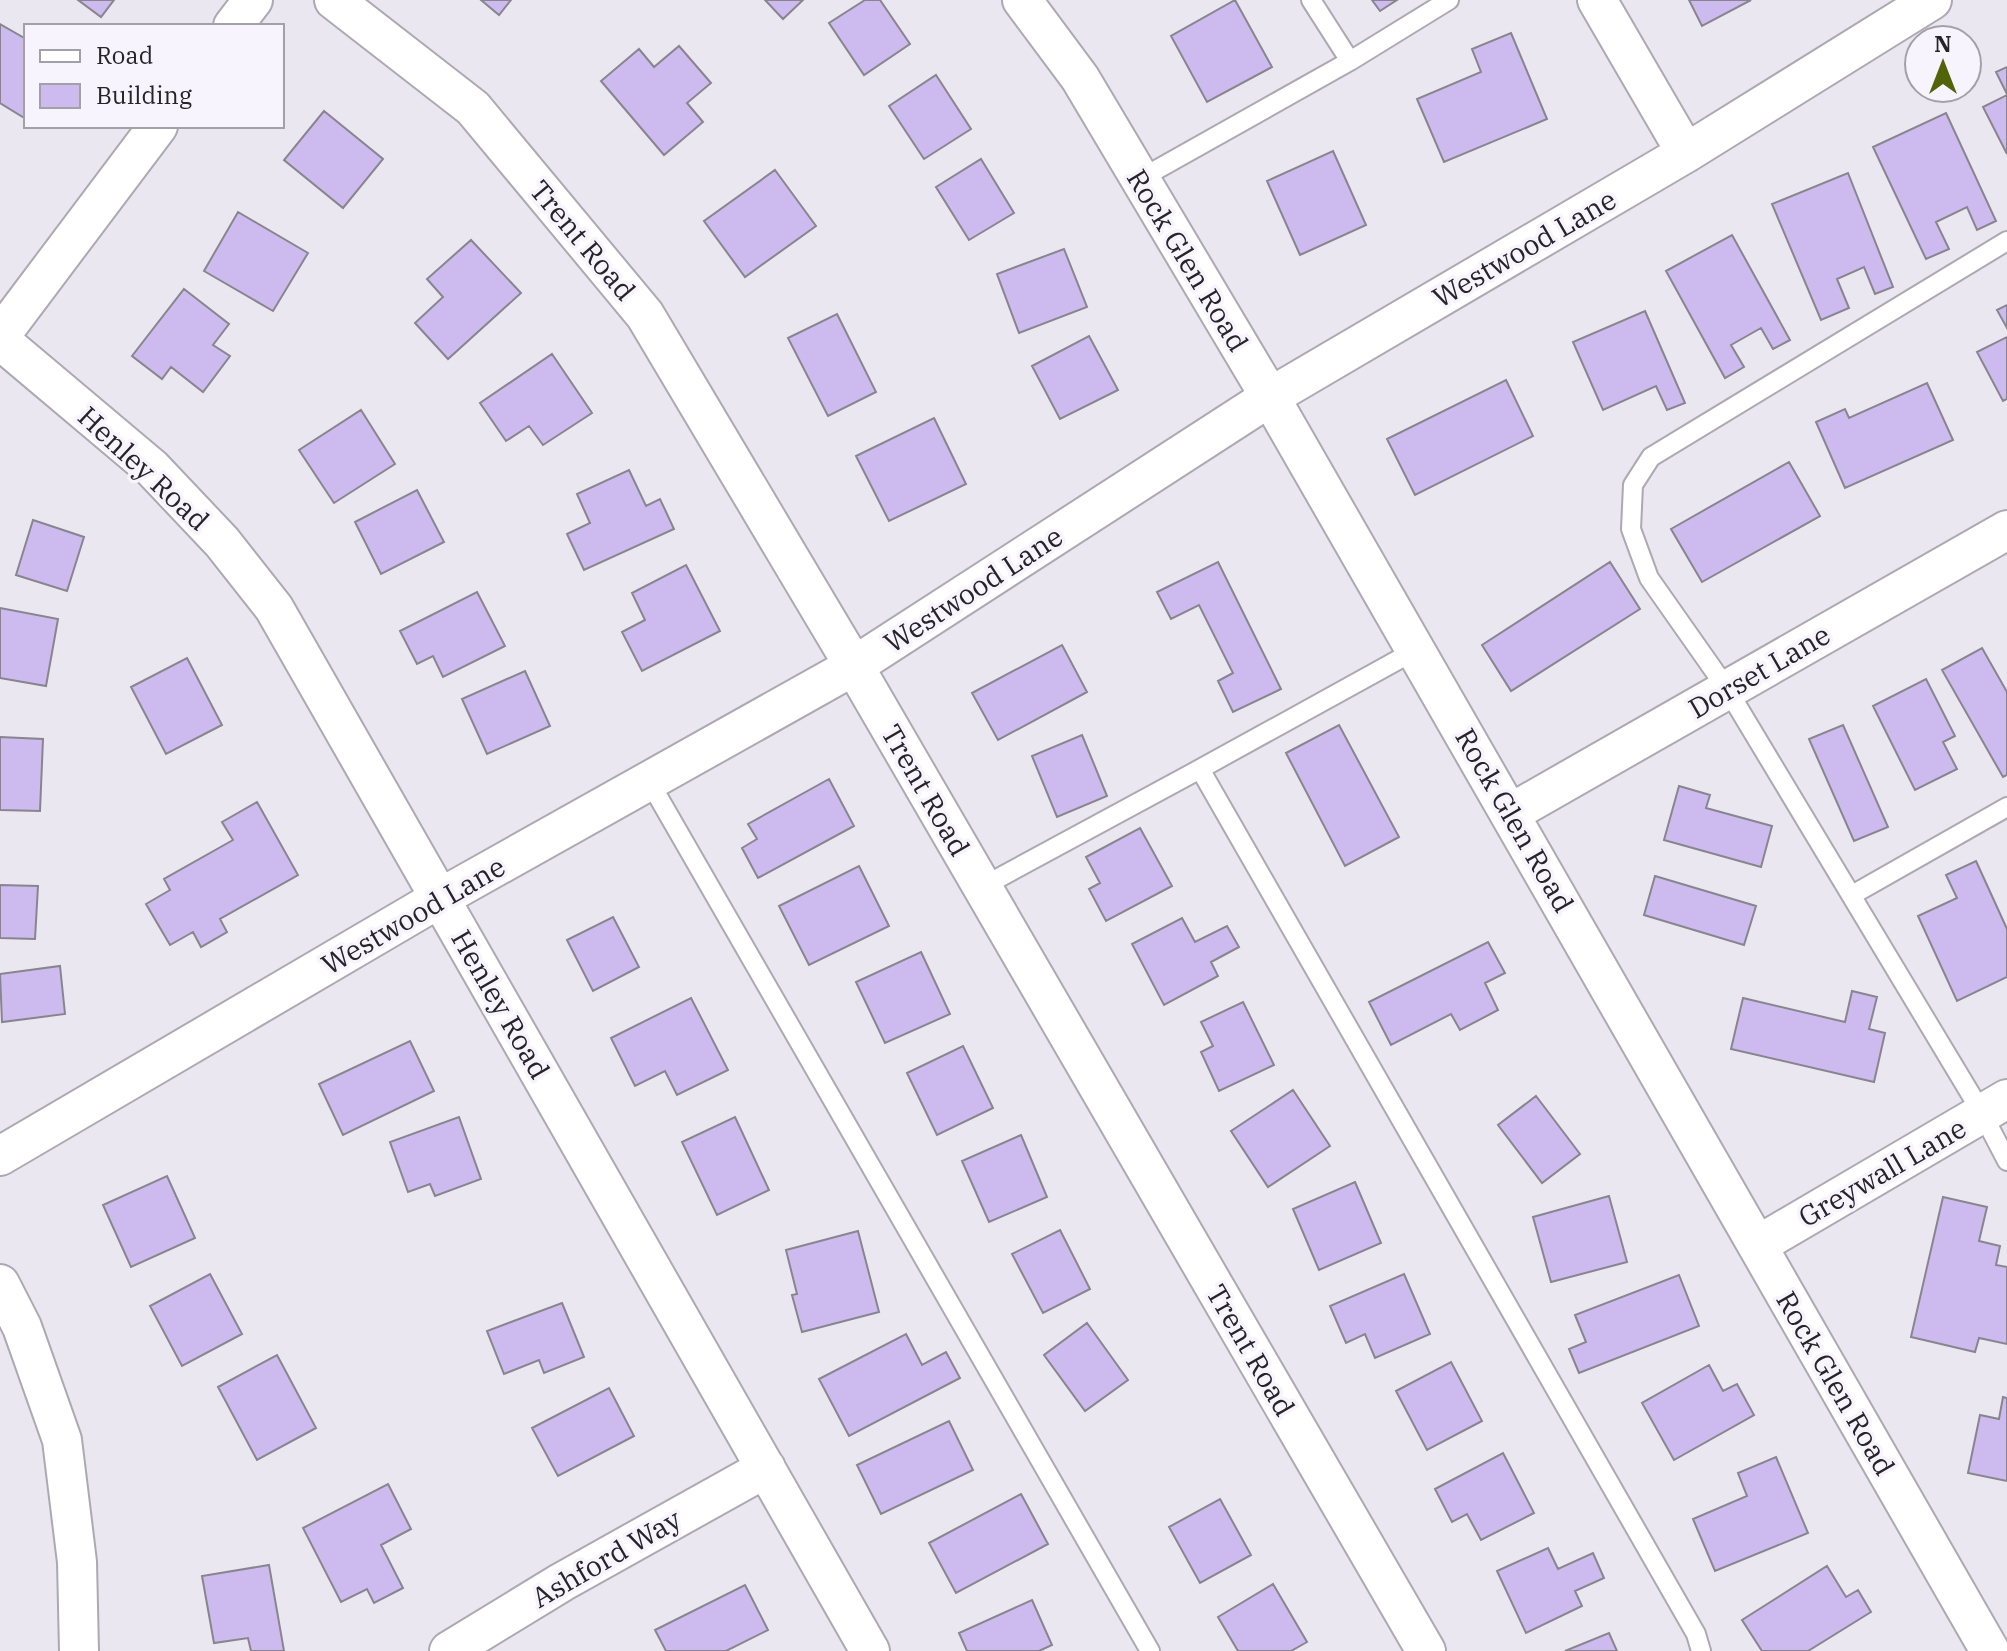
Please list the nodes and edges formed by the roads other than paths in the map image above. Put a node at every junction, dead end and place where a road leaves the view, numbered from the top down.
1 (253, 0) edge
2 (334, 0) edge
3 (1022, 0) edge
4 (1311, 0) edge
5 (1449, 0) edge
6 (1597, 0) edge
7 (1932, 0) edge
8 (235, 24) edge
9 (1350, 61) junction
10 (157, 128) edge
11 (1686, 153) junction
12 (1140, 179) junction
13 (2007, 241) edge
14 (0, 338) edge
15 (1270, 397) junction
16 (2007, 530) edge
17 (1416, 650) junction
18 (854, 666) junction
19 (1727, 689) junction
20 (1200, 769) junction
21 (649, 781) junction
22 (2007, 807) edge
23 (1511, 813) junction
24 (982, 887) junction
25 (1852, 895) junction
26 (440, 898) junction
27 (1995, 1106) edge
28 (0, 1156) edge
29 (2007, 1161) edge
30 (1758, 1245) junction
31 (0, 1284) edge
32 (766, 1468) junction
33 (79, 1651) edge
34 (449, 1651) edge
35 (870, 1651) edge
36 (1150, 1651) edge
37 (1426, 1651) edge
38 (1701, 1651) edge
39 (1990, 1651) edge

1 - 8 street
2 - 18 street, Trent Road
3 - 12 street, Rock Glen Road
4 - 9 lane
5 - 9 lane
6 - 11 street
7 - 11 street, Westwood Lane
9 - 12 lane
10 - 14 street
11 - 15 street, Westwood Lane
12 - 15 street, Rock Glen Road
13 - 19 lane
14 - 26 street, Henley Road
15 - 17 street, Rock Glen Road
15 - 18 street, Westwood Lane
16 - 19 street, Dorset Lane
17 - 20 lane
17 - 23 street, Rock Glen Road
18 - 21 street, Westwood Lane
18 - 24 street, Trent Road
19 - 23 street, Dorset Lane
19 - 25 lane
20 - 24 lane
20 - 38 lane
21 - 26 street, Westwood Lane
21 - 36 lane
22 - 25 lane
23 - 30 street, Rock Glen Road
24 - 37 street, Trent Road
25 - 27 lane
26 - 28 street, Westwood Lane
26 - 32 street, Henley Road
27 - 29 lane
27 - 30 street, Greywall Lane
30 - 39 street, Rock Glen Road
31 - 33 street
32 - 34 street, Ashford Way
32 - 35 street, Henley Road

